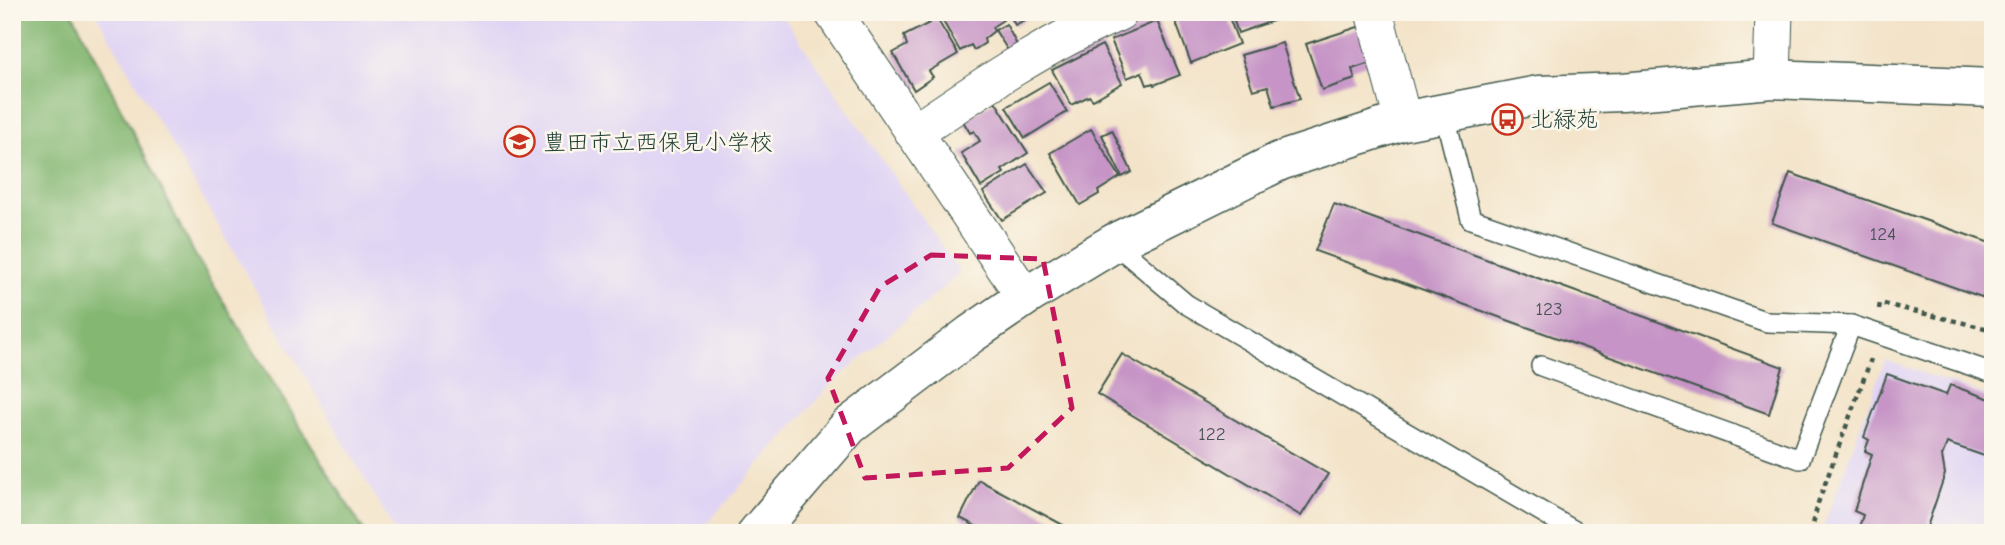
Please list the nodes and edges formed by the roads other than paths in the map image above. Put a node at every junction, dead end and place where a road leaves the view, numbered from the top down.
1 (832, 12) edge
2 (1119, 12) edge
3 (1374, 12) edge
4 (1774, 12) edge
5 (1772, 79) junction
6 (1993, 88) edge
7 (1444, 112) junction
8 (1403, 121) junction
9 (914, 134) junction
10 (1114, 243) junction
11 (1025, 296) junction
12 (1851, 325) junction
13 (1541, 366) dead end
14 (1993, 373) edge
15 (757, 533) edge
16 (1578, 533) edge

1 - 9 street
2 - 9 street
3 - 8 street
4 - 5 street
5 - 6 street
5 - 7 street
7 - 8 street
7 - 12 lane
8 - 10 street
9 - 11 street
10 - 11 street
10 - 16 lane
11 - 15 street
12 - 13 lane
12 - 14 lane

